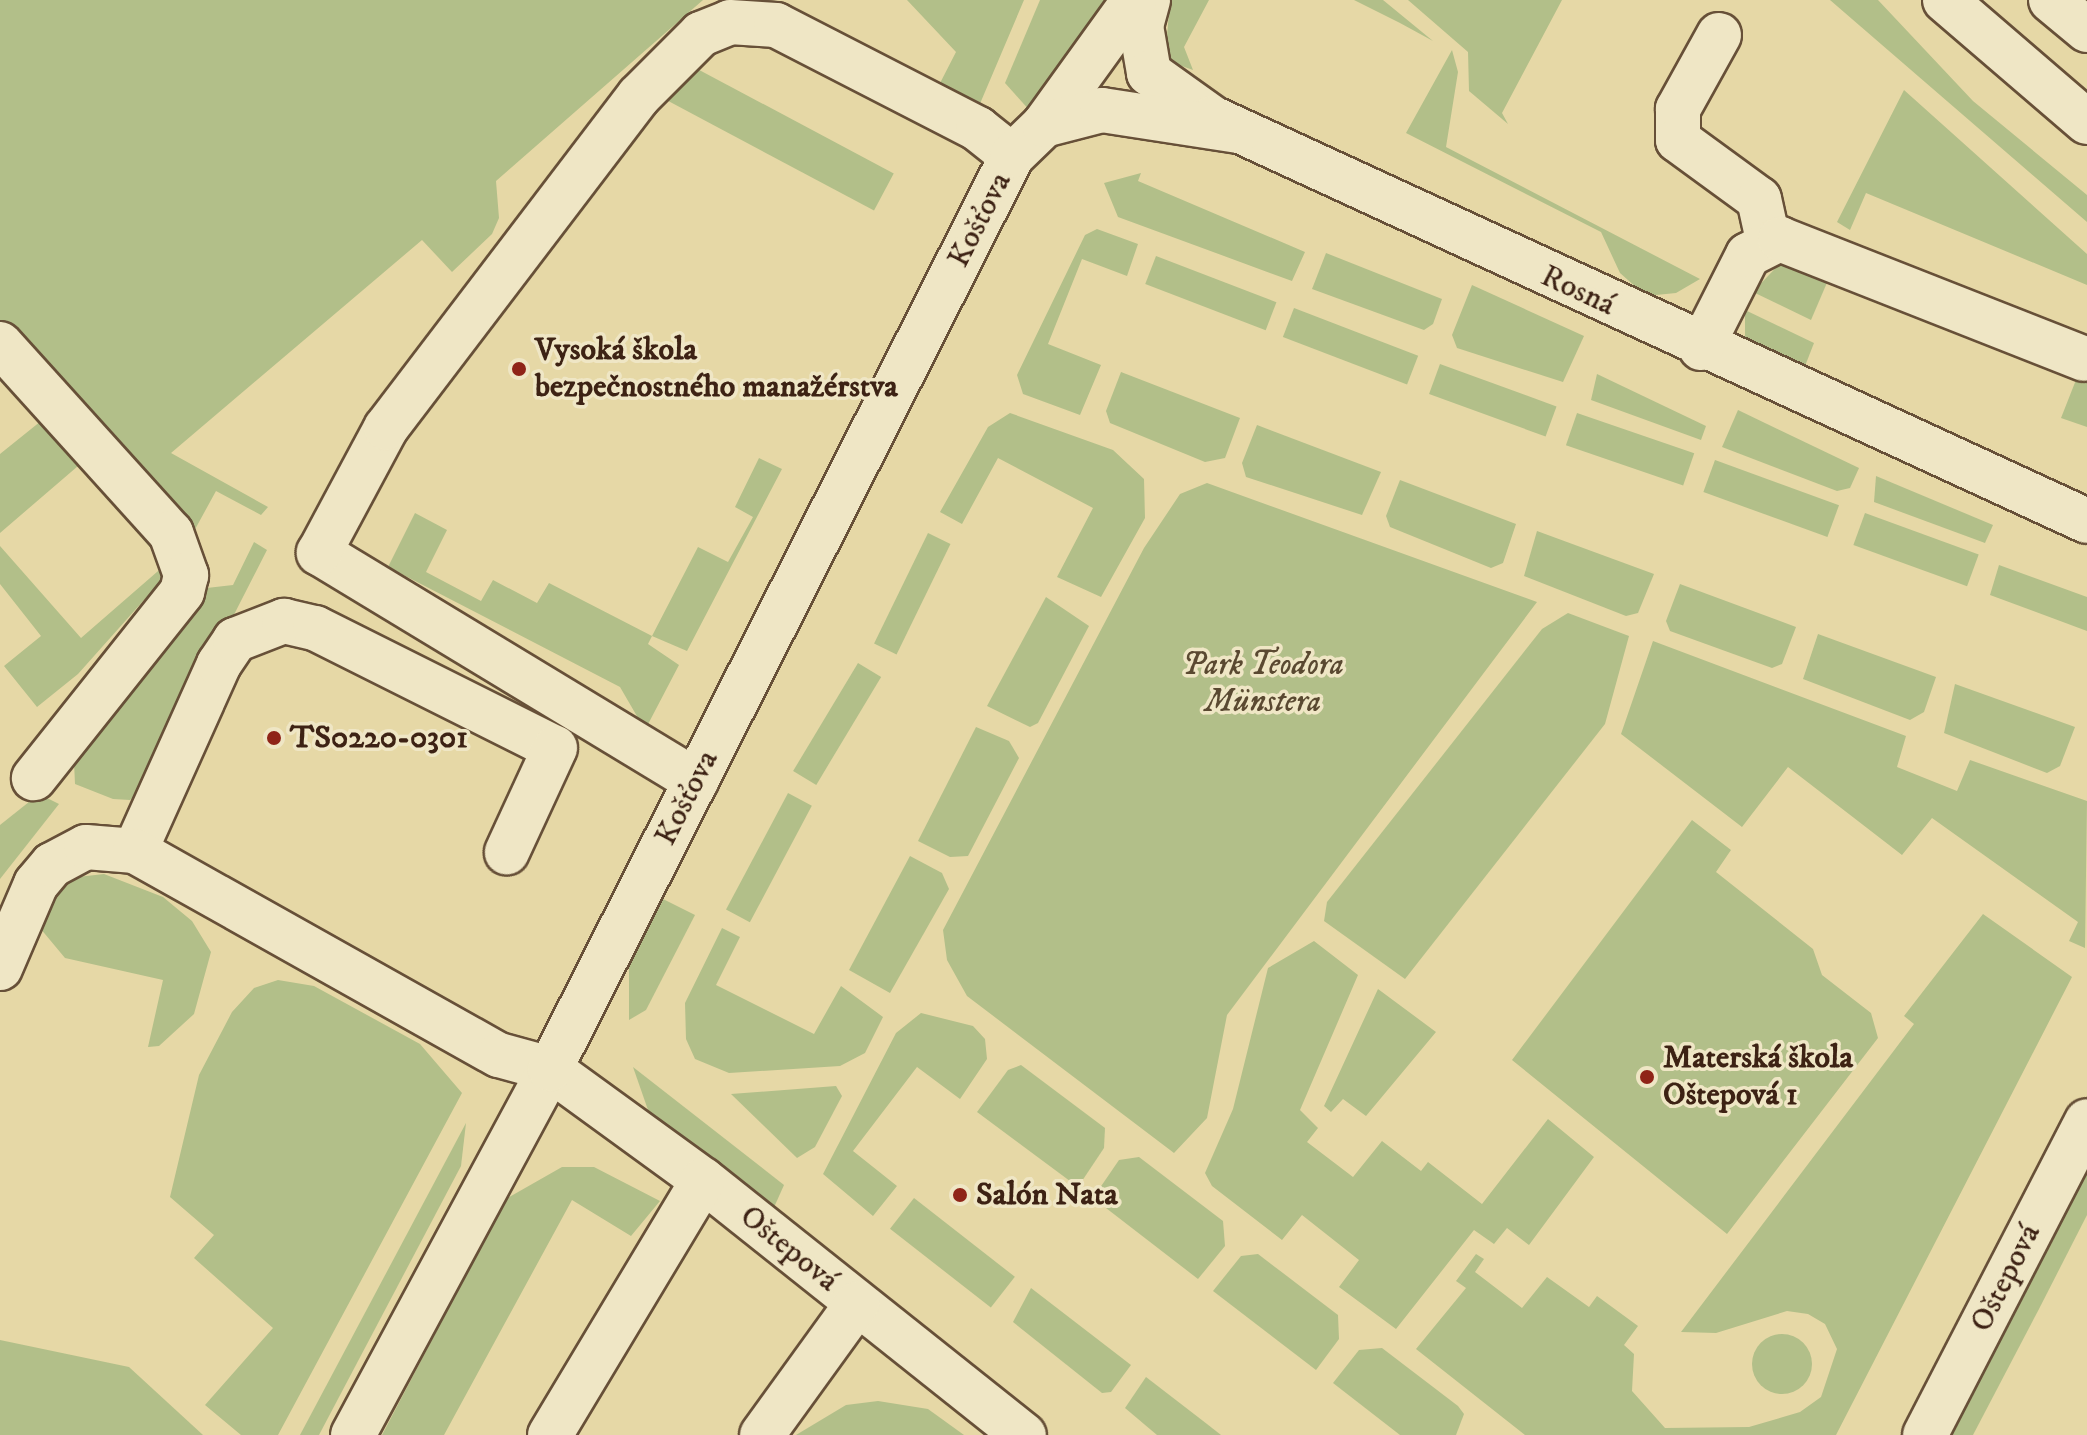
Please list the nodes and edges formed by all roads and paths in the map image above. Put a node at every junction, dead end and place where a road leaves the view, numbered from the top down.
1 (1134, 0) edge
2 (1148, 0) edge
3 (1945, 0) edge
4 (2051, 0) edge
5 (2087, 30) edge
6 (1719, 35) dead end
7 (2087, 122) edge
8 (1044, 125) junction
9 (1238, 131) junction
10 (1012, 156) junction
11 (1768, 240) junction
12 (0, 344) edge
13 (1701, 348) junction
14 (2084, 359) dead end
15 (2087, 521) edge
16 (34, 778) dead end
17 (696, 781) junction
18 (135, 851) junction
19 (507, 852) dead end
20 (0, 968) edge
21 (550, 1069) junction
22 (2087, 1121) edge
23 (703, 1180) junction
24 (857, 1304) junction
25 (353, 1435) edge
26 (550, 1435) edge
27 (762, 1435) edge
28 (1024, 1435) edge
29 (1925, 1435) edge

1 - 8 street, Košťova
2 - 9 street, Rosná
3 - 7 street
4 - 5 street
6 - 11 street
8 - 9 street
8 - 10 street, Košťova
9 - 13 street, Rosná
10 - 17 street, Košťova
10 - 17 street
11 - 13 street
11 - 14 street
12 - 16 street
13 - 15 street, Rosná
17 - 21 street, Košťova
18 - 19 street
18 - 20 street
18 - 21 street
21 - 23 street, Oštepová
21 - 25 street, Košťova
22 - 29 street, Oštepová
23 - 24 street, Oštepová
23 - 26 street
24 - 27 street
24 - 28 street, Oštepová

